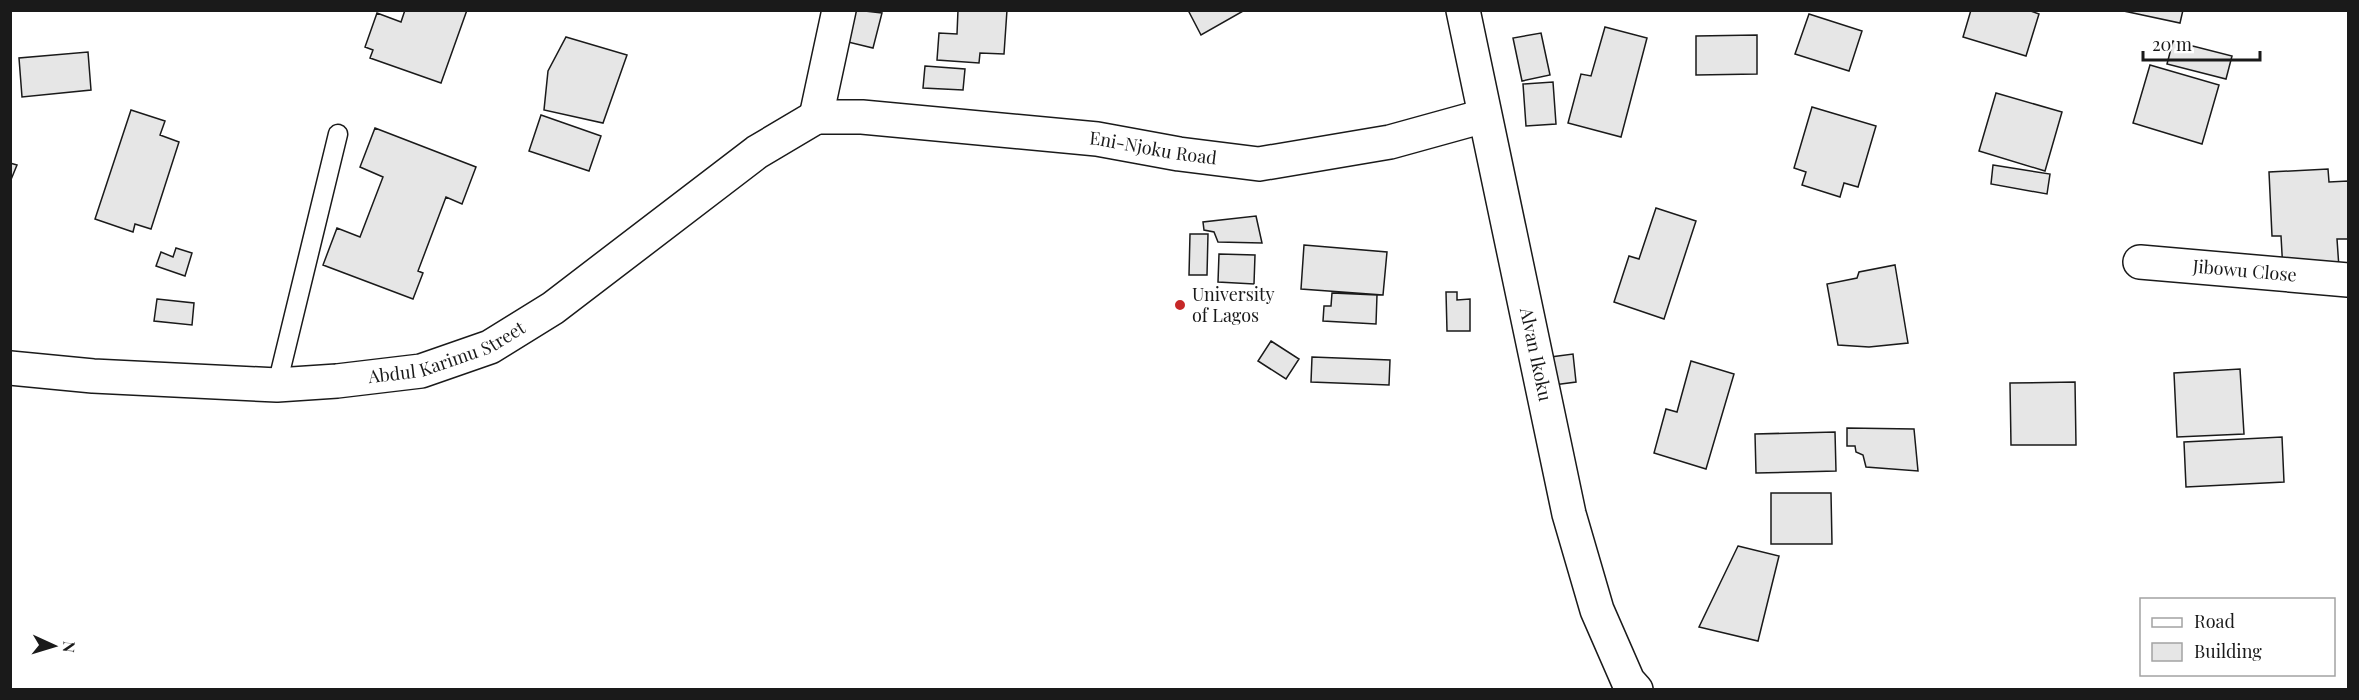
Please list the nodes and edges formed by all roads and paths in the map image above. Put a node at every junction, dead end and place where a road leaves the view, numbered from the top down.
1 (839, 10) edge
2 (1463, 10) edge
3 (1484, 116) junction
4 (816, 117) junction
5 (338, 134) dead end
6 (2140, 262) dead end
7 (2349, 280) edge
8 (10, 368) edge
9 (277, 385) junction
10 (1636, 690) edge

1 - 4 street
2 - 3 street, Alvan Ikoku
3 - 4 street, Eni-Njoku Road
3 - 10 street, Alvan Ikoku
4 - 9 street, Abdul Karimu Street
5 - 9 lane
6 - 7 street, Jibowu Close
8 - 9 street, Abdul Karimu Street

